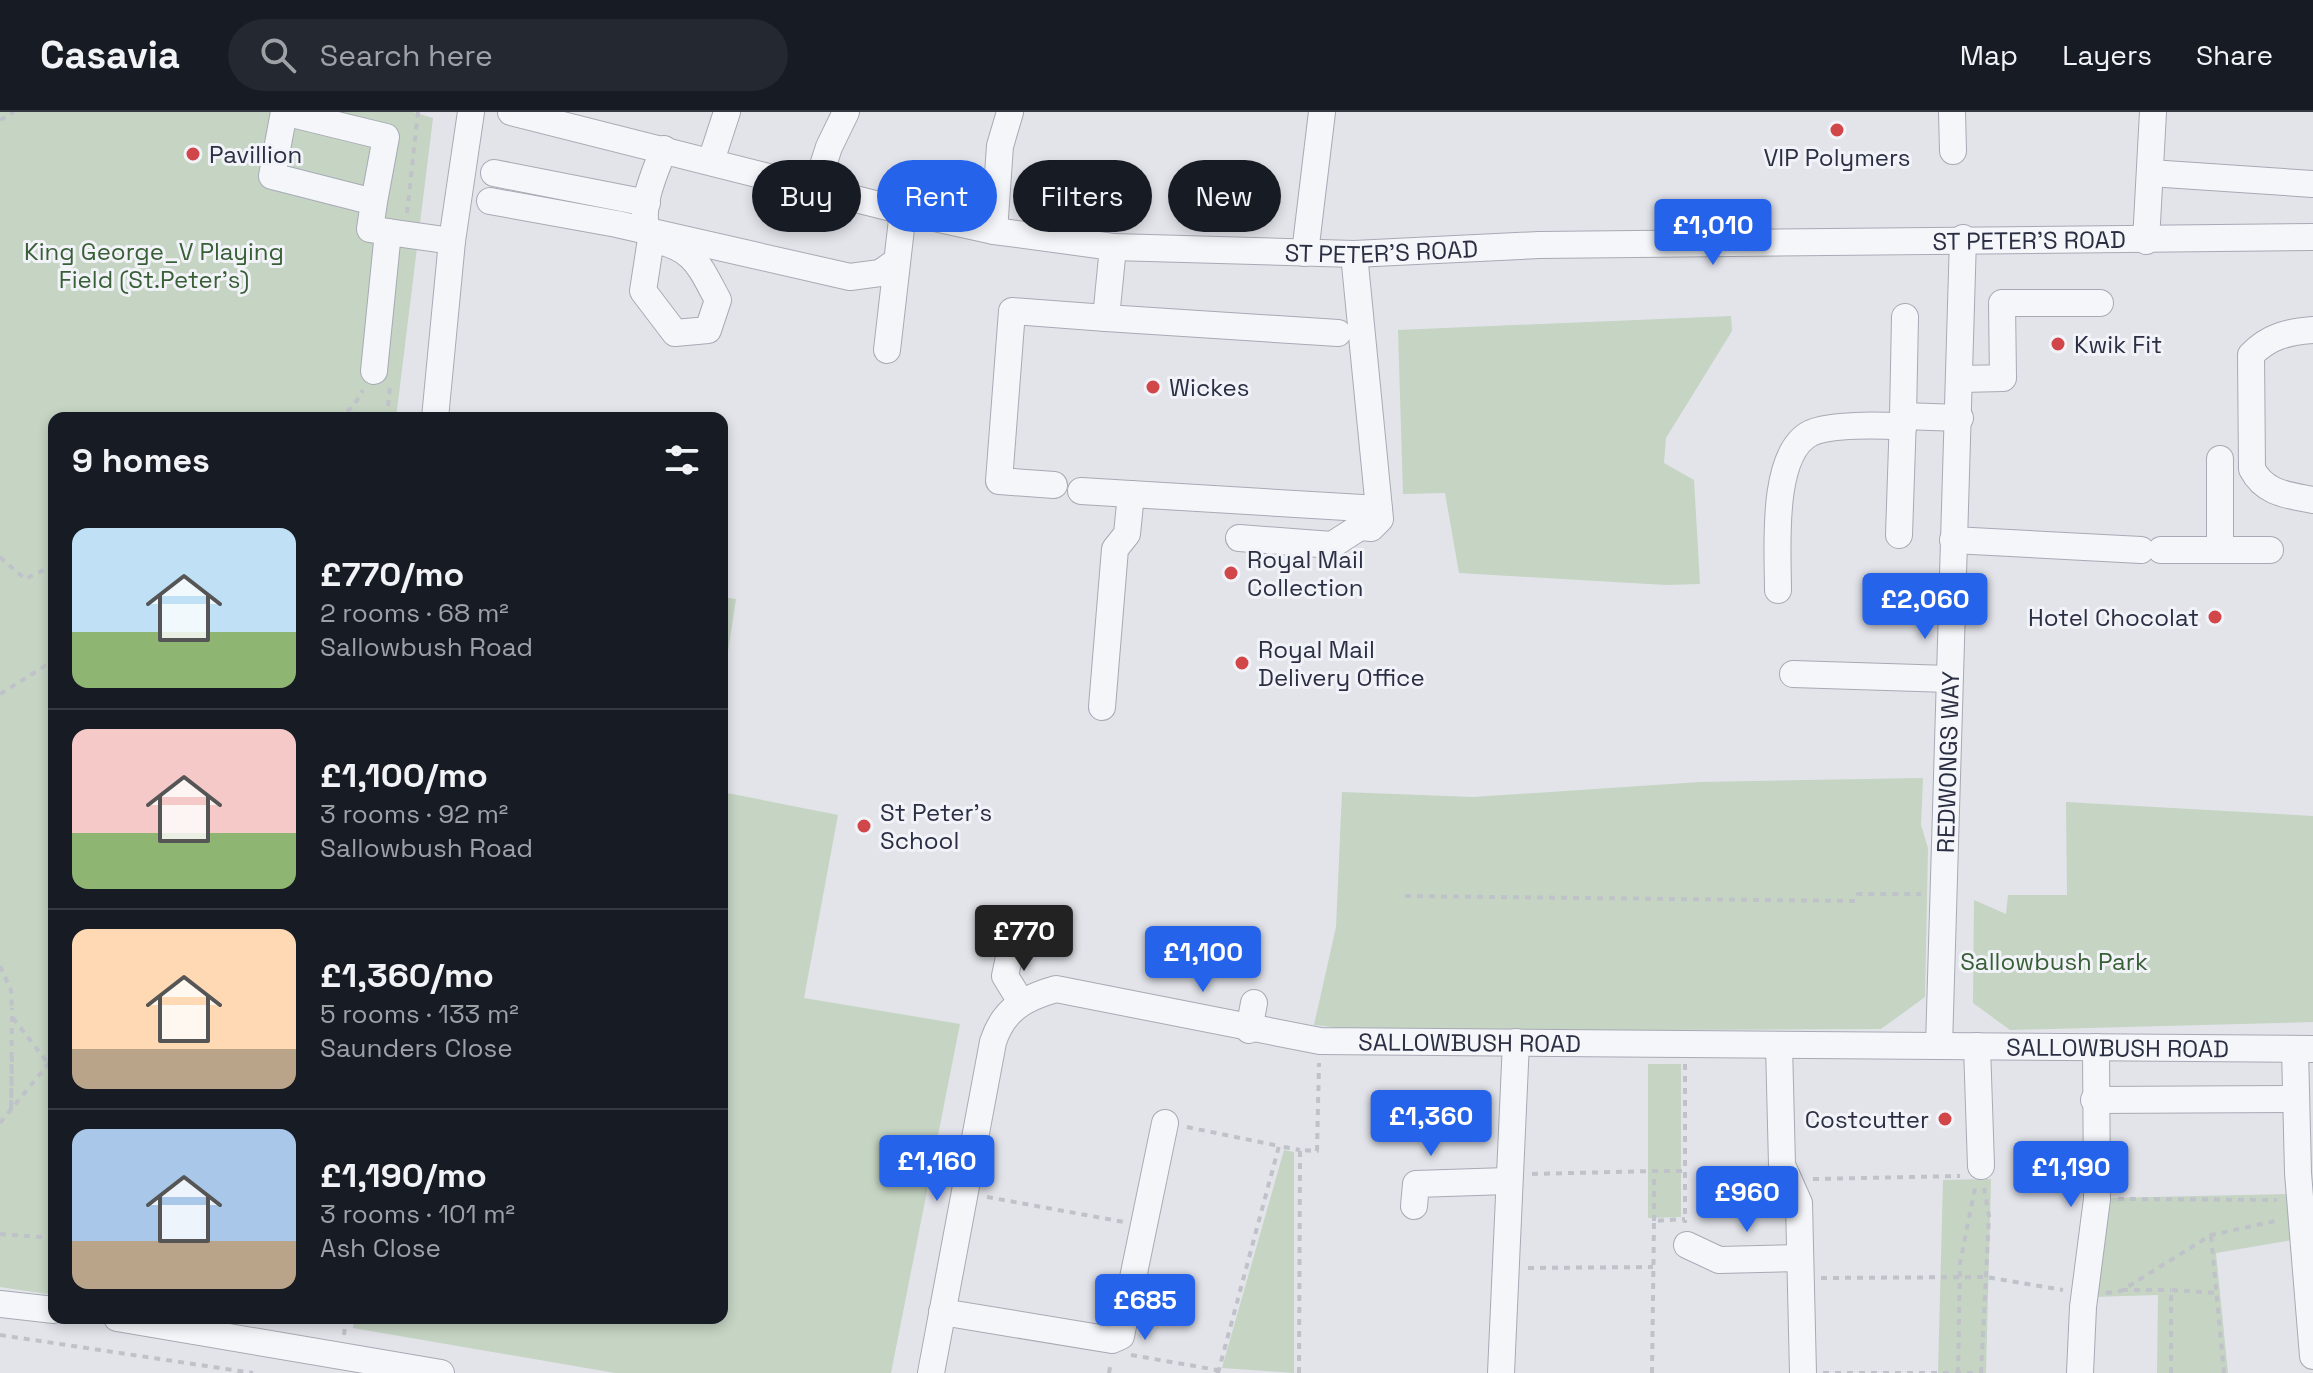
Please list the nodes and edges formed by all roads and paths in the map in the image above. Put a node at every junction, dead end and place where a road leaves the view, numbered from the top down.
1 (14, 112) edge
2 (471, 112) edge
3 (511, 112) edge
4 (727, 112) edge
5 (846, 112) edge
6 (1010, 112) edge
7 (1322, 112) edge
8 (2153, 112) edge
9 (0, 120) edge
10 (586, 121) edge
11 (664, 149) junction
12 (825, 160) edge
13 (711, 161) junction
14 (752, 171) edge
15 (494, 173) dead end
16 (2150, 173) junction
17 (2313, 184) edge
18 (997, 188) edge
19 (490, 201) dead end
20 (374, 202) junction
21 (647, 203) junction
22 (997, 231) edge
23 (388, 232) junction
24 (900, 232) edge
25 (648, 235) junction
26 (2313, 237) edge
27 (1963, 238) junction
28 (452, 241) junction
29 (2146, 241) junction
30 (1113, 247) junction
31 (1305, 253) junction
32 (1354, 254) junction
33 (897, 261) junction
34 (2100, 303) dead end
35 (1905, 317) dead end
36 (1106, 318) junction
37 (2301, 330) edge
38 (1338, 333) dead end
39 (887, 350) dead end
40 (374, 371) joint
41 (1961, 379) junction
42 (346, 412) edge
43 (436, 412) edge
44 (1960, 418) junction
45 (1903, 421) junction
46 (2220, 459) dead end
47 (1054, 485) dead end
48 (1081, 491) dead end
49 (1131, 494) junction
50 (2313, 500) edge
51 (1379, 509) junction
52 (1899, 535) dead end
53 (1239, 538) dead end
54 (1953, 540) junction
55 (2220, 549) junction
56 (2270, 550) dead end
57 (0, 557) edge
58 (48, 568) edge
59 (1778, 590) dead end
60 (48, 666) edge
61 (1793, 674) dead end
62 (1949, 679) junction
63 (0, 694) edge
64 (1102, 707) dead end
65 (1943, 894) junction
66 (1405, 896) dead end
67 (1011, 948) dead end
68 (0, 966) edge
69 (1021, 1002) junction
70 (1254, 1003) dead end
71 (12, 1008) junction
72 (1249, 1030) junction
73 (1320, 1041) junction
74 (1516, 1042) junction
75 (1685, 1044) junction
76 (1779, 1045) junction
77 (1939, 1046) junction
78 (1977, 1046) junction
79 (2096, 1047) junction
80 (2304, 1049) edge
81 (12, 1056) dead end
82 (48, 1064) edge
83 (48, 1066) edge
84 (2294, 1099) junction
85 (2094, 1100) junction
86 (11, 1111) junction
87 (0, 1123) edge
88 (1165, 1123) joint
89 (1279, 1146) junction
90 (1300, 1150) junction
91 (1654, 1171) junction
92 (1683, 1171) junction
93 (1980, 1171) junction
94 (1507, 1178) junction
95 (1793, 1189) junction
96 (965, 1193) junction
97 (2097, 1199) junction
98 (1414, 1206) dead end
99 (2300, 1208) junction
100 (1654, 1221) junction
101 (1144, 1226) junction
102 (1686, 1232) junction
103 (0, 1234) edge
104 (2211, 1235) junction
105 (48, 1238) edge
106 (1653, 1267) junction
107 (1504, 1268) junction
108 (1801, 1268) junction
109 (1960, 1276) junction
110 (1986, 1277) junction
111 (2171, 1290) junction
112 (2121, 1291) junction
113 (2217, 1293) junction
114 (2083, 1302) junction
115 (0, 1304) edge
116 (48, 1309) edge
117 (942, 1312) junction
118 (206, 1325) edge
119 (0, 1335) edge
120 (1128, 1354) dead end
121 (2313, 1356) edge
122 (253, 1373) edge
123 (441, 1373) edge
124 (931, 1373) edge
125 (1217, 1373) edge
126 (1299, 1373) edge
127 (1501, 1373) edge
128 (1652, 1373) edge
129 (1803, 1373) edge
130 (1958, 1373) edge
131 (1981, 1373) edge
132 (2080, 1373) edge
133 (2171, 1373) edge
134 (2224, 1373) edge

1 - 9 path
2 - 28 street
3 - 10 street, ST PETER'S ROAD
4 - 13 street
5 - 12 street
6 - 18 street
7 - 31 street
8 - 16 street
10 - 11 street, ST PETER'S ROAD
11 - 13 street, ST PETER'S ROAD
11 - 21 street
13 - 14 street, ST PETER'S ROAD
15 - 21 street
16 - 17 street
16 - 29 street
19 - 25 street
20 - 20 street
20 - 23 street
21 - 25 street
22 - 30 street, ST PETER'S ROAD
23 - 28 street
23 - 40 street
24 - 33 street
25 - 33 street
26 - 29 street, ST PETER'S ROAD
27 - 29 street, ST PETER'S ROAD
27 - 32 street, ST PETER'S ROAD
27 - 41 street, REDWONGS WAY
28 - 43 street
30 - 31 street, ST PETER'S ROAD
30 - 36 street
31 - 32 street, ST PETER'S ROAD
32 - 51 street
33 - 39 street
34 - 41 street
35 - 45 street
36 - 38 street
36 - 47 street
37 - 50 street
40 - 42 path
41 - 44 street, REDWONGS WAY
44 - 45 street
44 - 54 street, REDWONGS WAY
45 - 52 street
45 - 59 street
46 - 55 street
48 - 49 street
49 - 51 street
49 - 64 street
51 - 53 street
54 - 55 street
54 - 62 street, REDWONGS WAY
55 - 56 street
57 - 58 path
60 - 63 path
61 - 62 street
62 - 65 street, REDWONGS WAY
65 - 66 path
65 - 77 street, REDWONGS WAY
67 - 69 street
68 - 71 path
69 - 72 street, SALLOWBUSH ROAD
69 - 96 street
70 - 72 street
71 - 82 path
71 - 86 path
72 - 73 street, SALLOWBUSH ROAD
73 - 74 street, SALLOWBUSH ROAD
73 - 90 path
74 - 75 street, SALLOWBUSH ROAD
74 - 94 street
75 - 76 street, SALLOWBUSH ROAD
75 - 92 path
76 - 77 street, SALLOWBUSH ROAD
76 - 95 street
77 - 78 street, SALLOWBUSH ROAD
78 - 79 street, SALLOWBUSH ROAD
78 - 93 street
79 - 80 street, SALLOWBUSH ROAD
79 - 85 street
80 - 84 street
81 - 86 path
83 - 86 path
84 - 85 street
84 - 99 street
85 - 97 street
86 - 87 path
88 - 89 path
88 - 101 street
89 - 90 path
89 - 125 path
90 - 126 path
91 - 92 path
91 - 94 path
91 - 100 path
92 - 102 path
93 - 95 path
93 - 109 path
93 - 110 path
94 - 98 street
94 - 107 street
95 - 108 street
96 - 101 path
96 - 117 street
97 - 99 path
97 - 114 street
99 - 104 path
99 - 121 street
100 - 102 path
100 - 106 path
101 - 117 street
102 - 108 street
103 - 105 path
104 - 112 path
104 - 113 path
106 - 107 path
106 - 128 path
107 - 127 street
108 - 109 path
108 - 129 street
109 - 110 path
109 - 130 path
110 - 114 path
110 - 131 path
111 - 112 path
111 - 113 path
111 - 133 path
112 - 114 path
112 - 114 path
113 - 134 path
114 - 132 street
115 - 116 street
117 - 124 street
118 - 123 street
119 - 122 path
120 - 125 path
129 - 130 path
130 - 131 path

